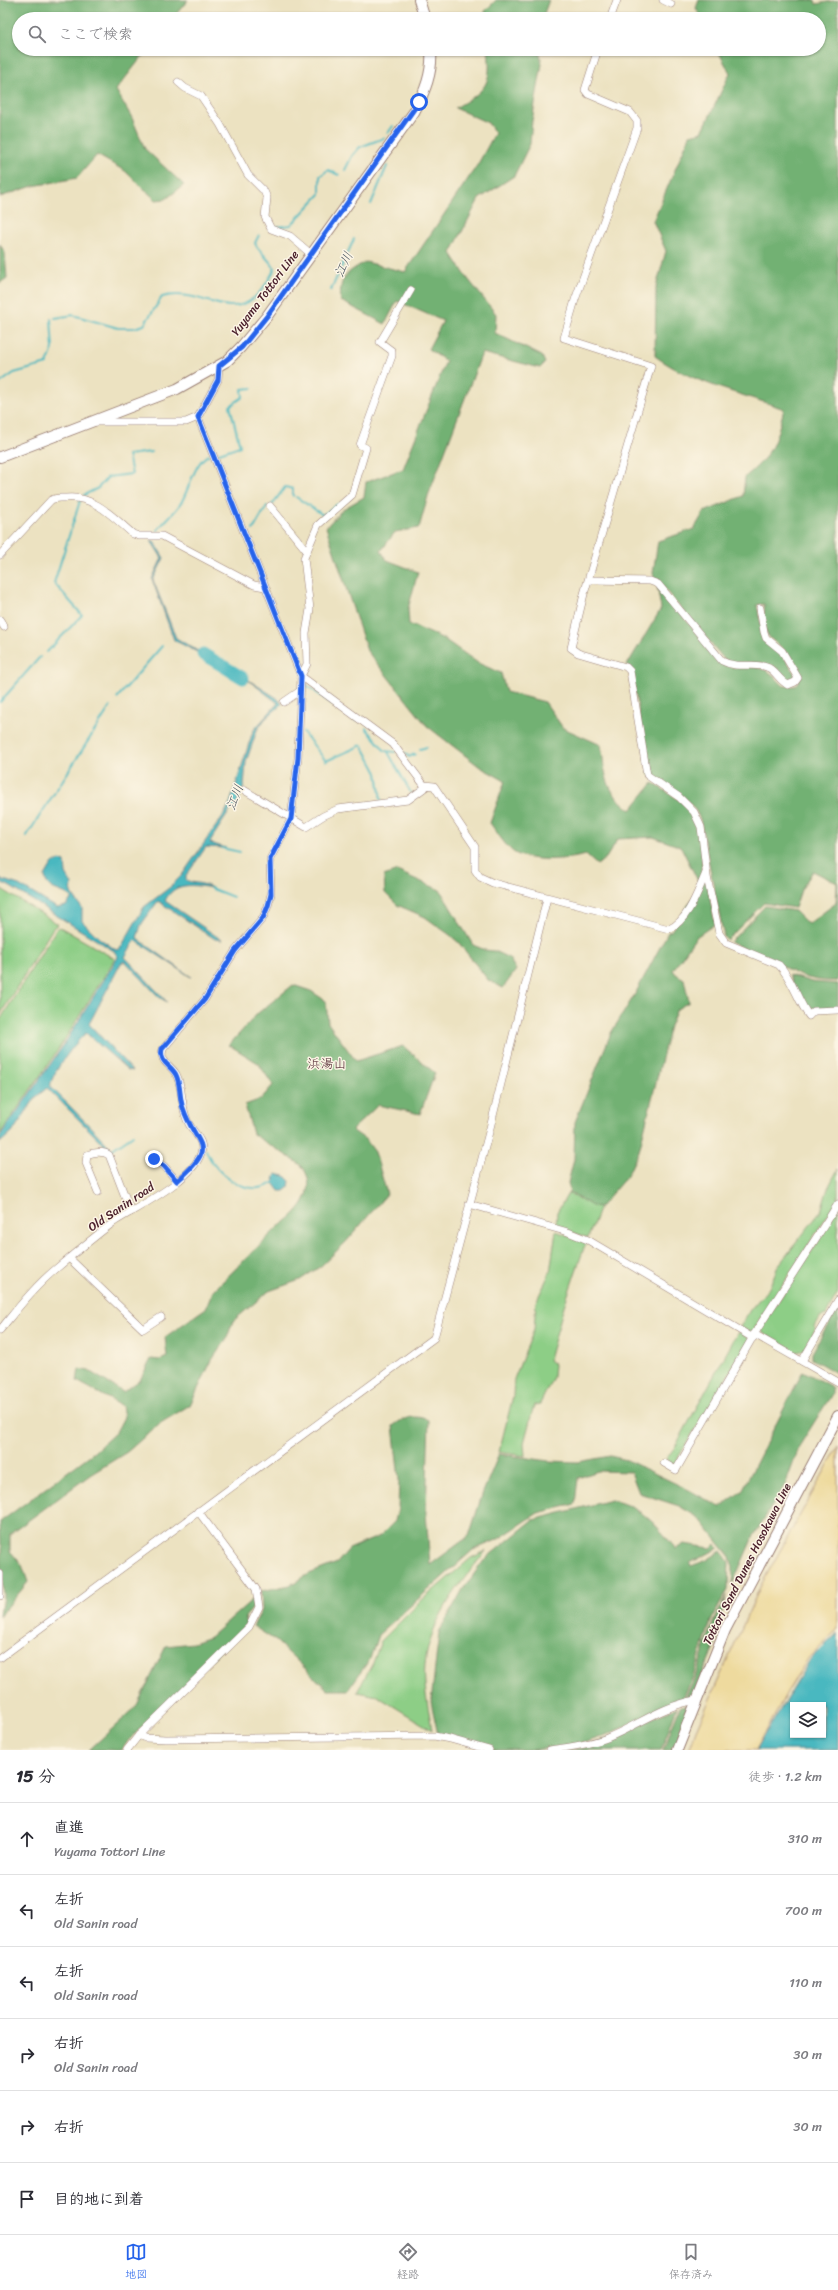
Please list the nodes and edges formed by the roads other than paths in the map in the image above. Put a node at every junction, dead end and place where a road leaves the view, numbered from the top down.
1 (419, 0) edge
2 (617, 0) edge
3 (662, 0) edge
4 (671, 4) dead end
5 (423, 12) edge
6 (613, 12) edge
7 (431, 56) edge
8 (596, 56) edge
9 (178, 82) dead end
10 (311, 254) junction
11 (411, 290) dead end
12 (219, 366) junction
13 (198, 417) junction
14 (90, 422) junction
15 (0, 457) edge
16 (270, 506) dead end
17 (307, 551) junction
18 (0, 555) edge
19 (588, 580) junction
20 (265, 587) junction
21 (760, 608) dead end
22 (0, 620) edge
23 (4, 627) dead end
24 (301, 676) junction
25 (300, 691) junction
26 (284, 702) dead end
27 (427, 786) junction
28 (244, 790) dead end
29 (291, 819) junction
30 (706, 873) junction
31 (547, 898) junction
32 (838, 1010) edge
33 (154, 1159) dead end
34 (177, 1181) junction
35 (98, 1192) dead end
36 (469, 1204) junction
37 (838, 1204) edge
38 (131, 1212) junction
39 (69, 1258) junction
40 (838, 1300) edge
41 (161, 1317) dead end
42 (0, 1330) edge
43 (754, 1336) junction
44 (802, 1361) junction
45 (838, 1382) edge
46 (838, 1416) edge
47 (664, 1463) dead end
48 (198, 1511) junction
49 (0, 1574) edge
50 (0, 1596) edge
51 (0, 1658) edge
52 (697, 1700) junction
53 (139, 1735) junction
54 (128, 1750) edge
55 (489, 1750) edge
56 (550, 1750) edge
57 (677, 1750) edge

1 - 5 main road
2 - 6 street
3 - 4 street
7 - 10 main road, Yuyama Tottori Line
8 - 19 street
9 - 10 street
10 - 12 main road, Yuyama Tottori Line
11 - 17 street
12 - 13 street
12 - 14 main road, Yuyama Tottori Line
13 - 14 street
13 - 20 street, Old Sanin road
14 - 15 main road, Yuyama Tottori Line
16 - 17 street
17 - 24 street
18 - 20 street
19 - 21 street
19 - 30 street
20 - 24 street, Old Sanin road
22 - 23 street
24 - 25 street, Old Sanin road
24 - 27 street
25 - 26 street
25 - 29 street, Old Sanin road
27 - 29 street
27 - 31 street
28 - 29 street
29 - 34 street, Old Sanin road
30 - 31 street
30 - 32 street
31 - 36 street
33 - 34 street
34 - 38 street, Old Sanin road
35 - 38 street
36 - 43 street
36 - 48 street
37 - 43 street
38 - 39 street, Old Sanin road
39 - 41 street
39 - 42 street, Old Sanin road
40 - 44 street
43 - 44 street
43 - 47 street
44 - 45 street
46 - 52 main road, Tottori Sand Dunes Hosokawa Line
48 - 51 street
48 - 53 street
49 - 50 street
52 - 56 street
52 - 57 main road, Tottori Sand Dunes Hosokawa Line
53 - 54 street
53 - 55 street

